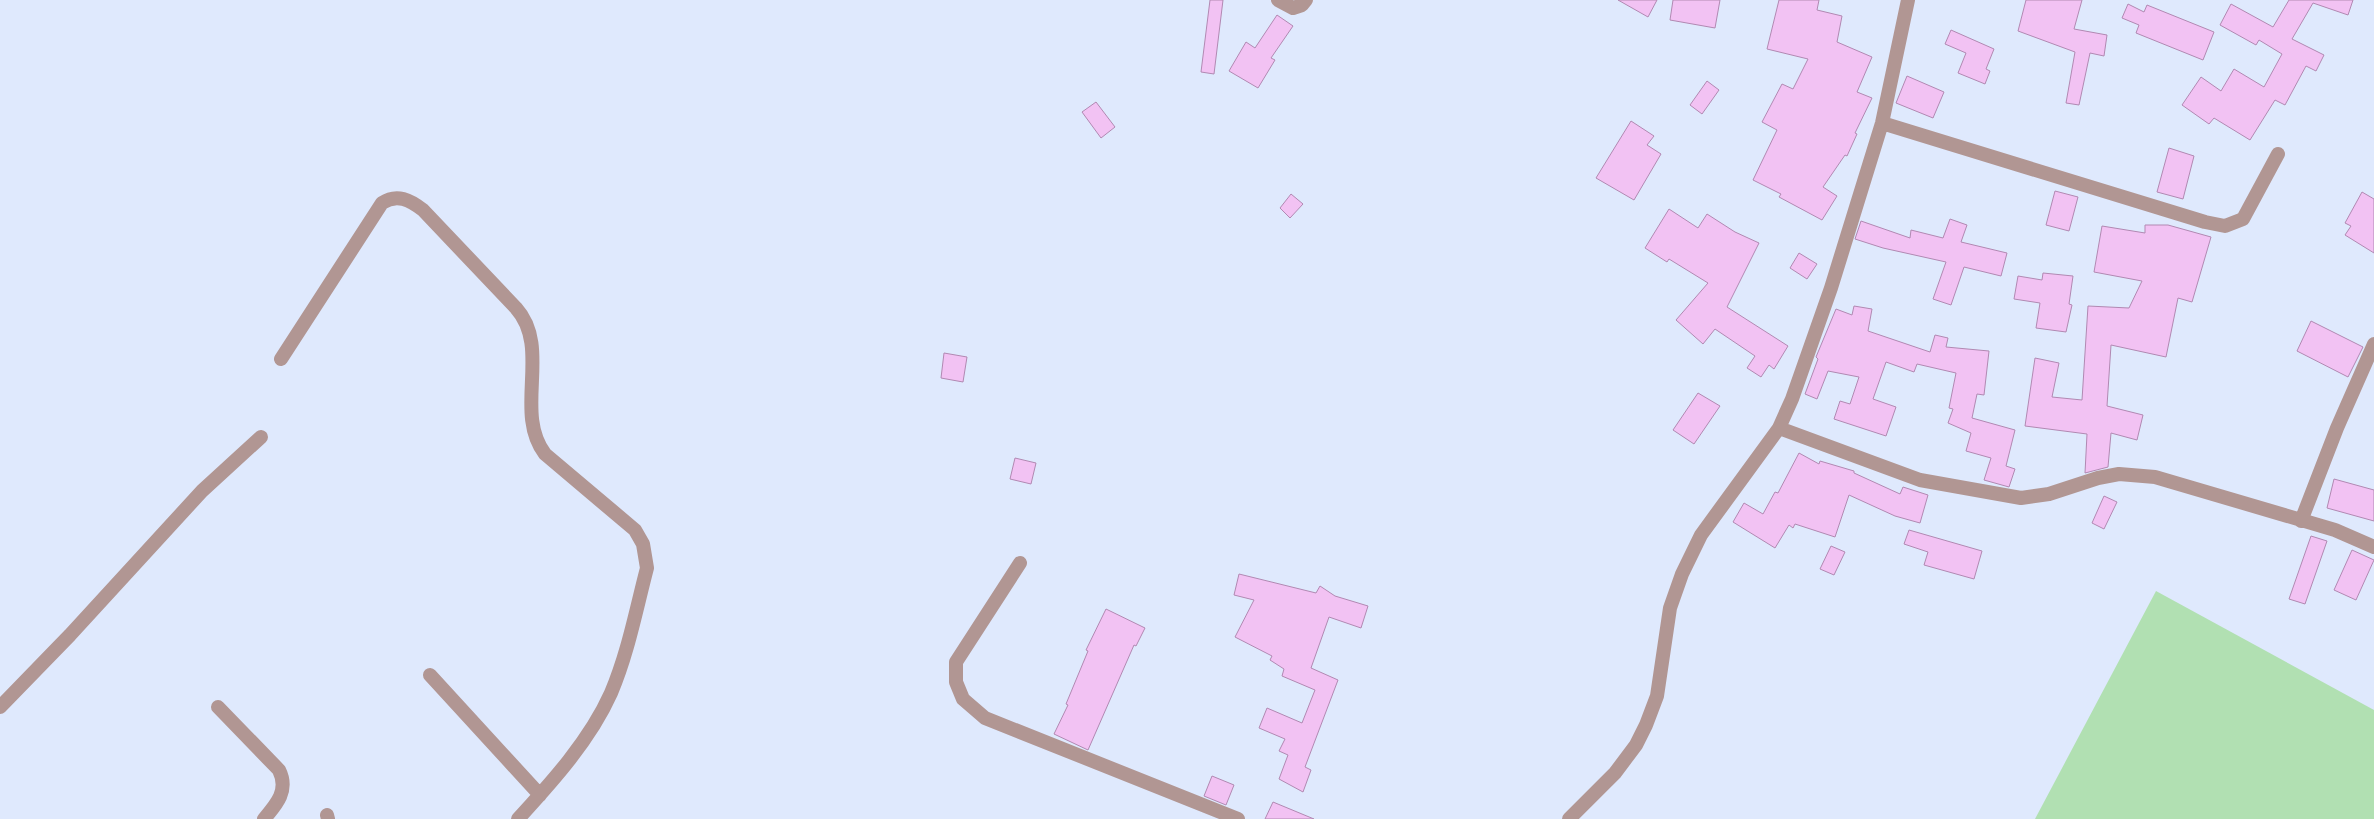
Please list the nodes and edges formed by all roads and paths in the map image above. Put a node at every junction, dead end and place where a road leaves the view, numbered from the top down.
1 (1278, 0) edge
2 (1306, 0) edge
3 (1908, 0) edge
4 (1882, 123) junction
5 (2278, 154) dead end
6 (2374, 344) edge
7 (281, 359) dead end
8 (1779, 428) junction
9 (261, 436) dead end
10 (2301, 521) junction
11 (2374, 547) edge
12 (1020, 563) dead end
13 (430, 675) dead end
14 (0, 707) edge
15 (218, 707) dead end
16 (540, 795) junction
17 (264, 819) edge
18 (518, 819) edge
19 (1238, 819) edge
20 (1569, 819) edge

1 - 2 street
3 - 4 street
4 - 5 street
4 - 8 street
6 - 10 street
7 - 16 street
8 - 10 street
8 - 20 street
9 - 14 street
10 - 11 street
12 - 19 street
13 - 16 street
15 - 17 street
16 - 18 street

